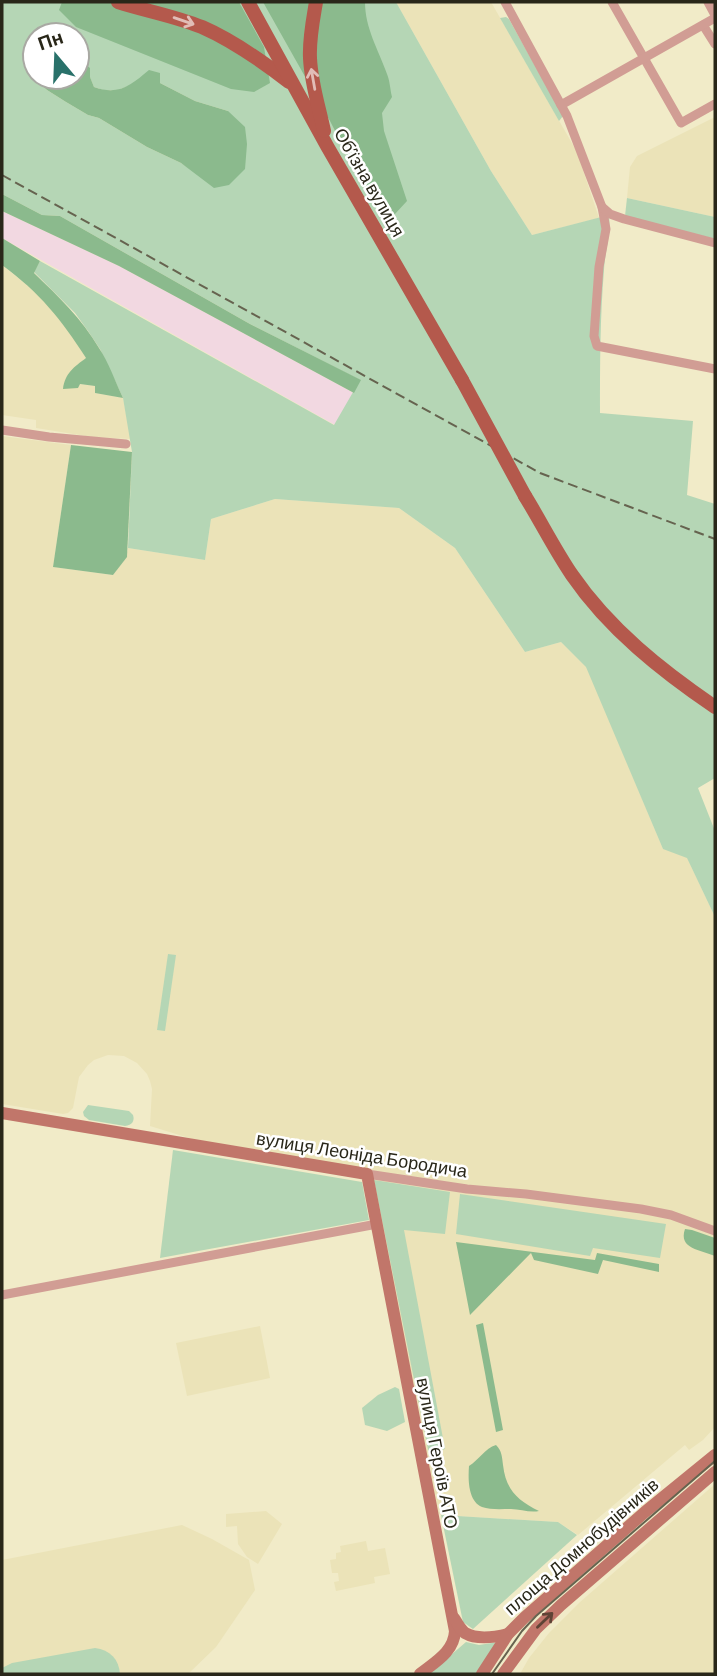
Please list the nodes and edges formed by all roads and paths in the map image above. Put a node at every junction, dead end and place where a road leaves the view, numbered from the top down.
1 (118, 2) edge
2 (248, 2) edge
3 (316, 2) edge
4 (505, 2) edge
5 (612, 2) edge
6 (708, 2) edge
7 (715, 16) edge
8 (703, 24) junction
9 (715, 44) edge
10 (644, 58) junction
11 (294, 86) junction
12 (715, 104) edge
13 (561, 105) junction
14 (327, 146) junction
15 (602, 207) junction
16 (715, 243) edge
17 (715, 369) edge
18 (2, 430) edge
19 (126, 444) dead end
20 (715, 706) edge
21 (2, 1112) edge
22 (367, 1174) junction
23 (377, 1224) junction
24 (715, 1231) edge
25 (2, 1295) edge
26 (715, 1455) edge
27 (715, 1472) edge
28 (453, 1616) junction
29 (508, 1634) junction
30 (420, 1674) edge
31 (482, 1674) edge
32 (503, 1674) edge

1 -> 11 main road
2 - 11 main road, Обʼїзна вулиця
14 -> 3 main road
4 - 13 street
5 - 10 street
6 - 7 street
7 - 8 street
8 - 9 street
8 - 10 street
10 - 12 street
10 - 13 street
11 - 14 main road, Обʼїзна вулиця
13 - 15 street
14 - 20 main road, Обʼїзна вулиця, bridge
15 - 16 street
15 - 17 street
18 - 19 street
21 - 22 street, вулиця Леоніда Бородича
22 - 23 street, вулиця Героїв АТО
22 - 24 street, вулиця Леоніда Бородича
23 - 25 street
23 - 28 street, вулиця Героїв АТО
26 - 29 street, площа Домнобудівників
32 -> 27 street, площа Домнобудівників
28 - 29 street
28 - 30 street, вулиця Героїв АТО
29 - 31 street, площа Домнобудівників

